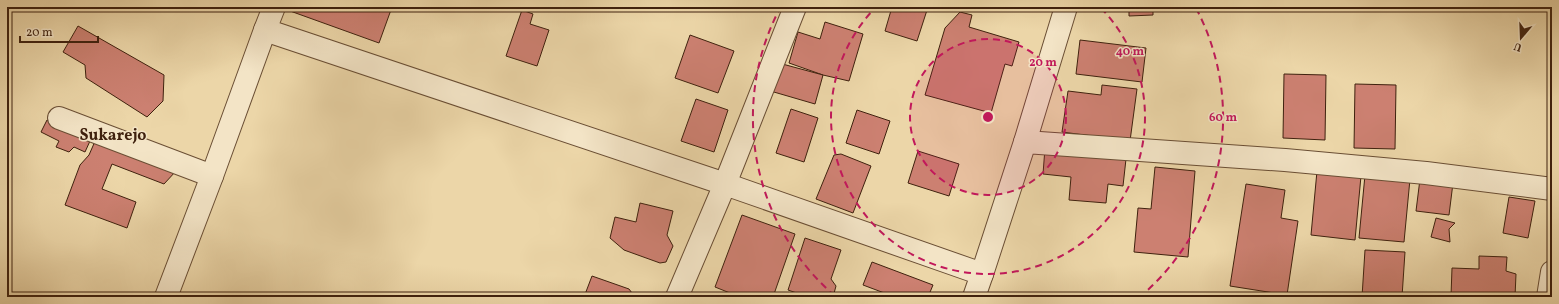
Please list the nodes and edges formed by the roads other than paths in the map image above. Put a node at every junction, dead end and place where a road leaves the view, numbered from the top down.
1 (274, 7) edge
2 (795, 7) edge
3 (1066, 7) edge
4 (265, 30) junction
5 (59, 118) dead end
6 (1025, 142) junction
7 (212, 176) junction
8 (725, 184) junction
9 (1552, 189) edge
10 (1552, 272) edge
11 (982, 274) junction
12 (166, 297) edge
13 (677, 297) edge
14 (974, 297) edge
15 (1548, 297) edge

1 - 4 street
2 - 8 street
3 - 6 street
4 - 7 street
4 - 8 street
5 - 7 street
6 - 9 street
6 - 11 street
7 - 12 street
8 - 11 street
8 - 13 street
10 - 15 street
11 - 14 street

